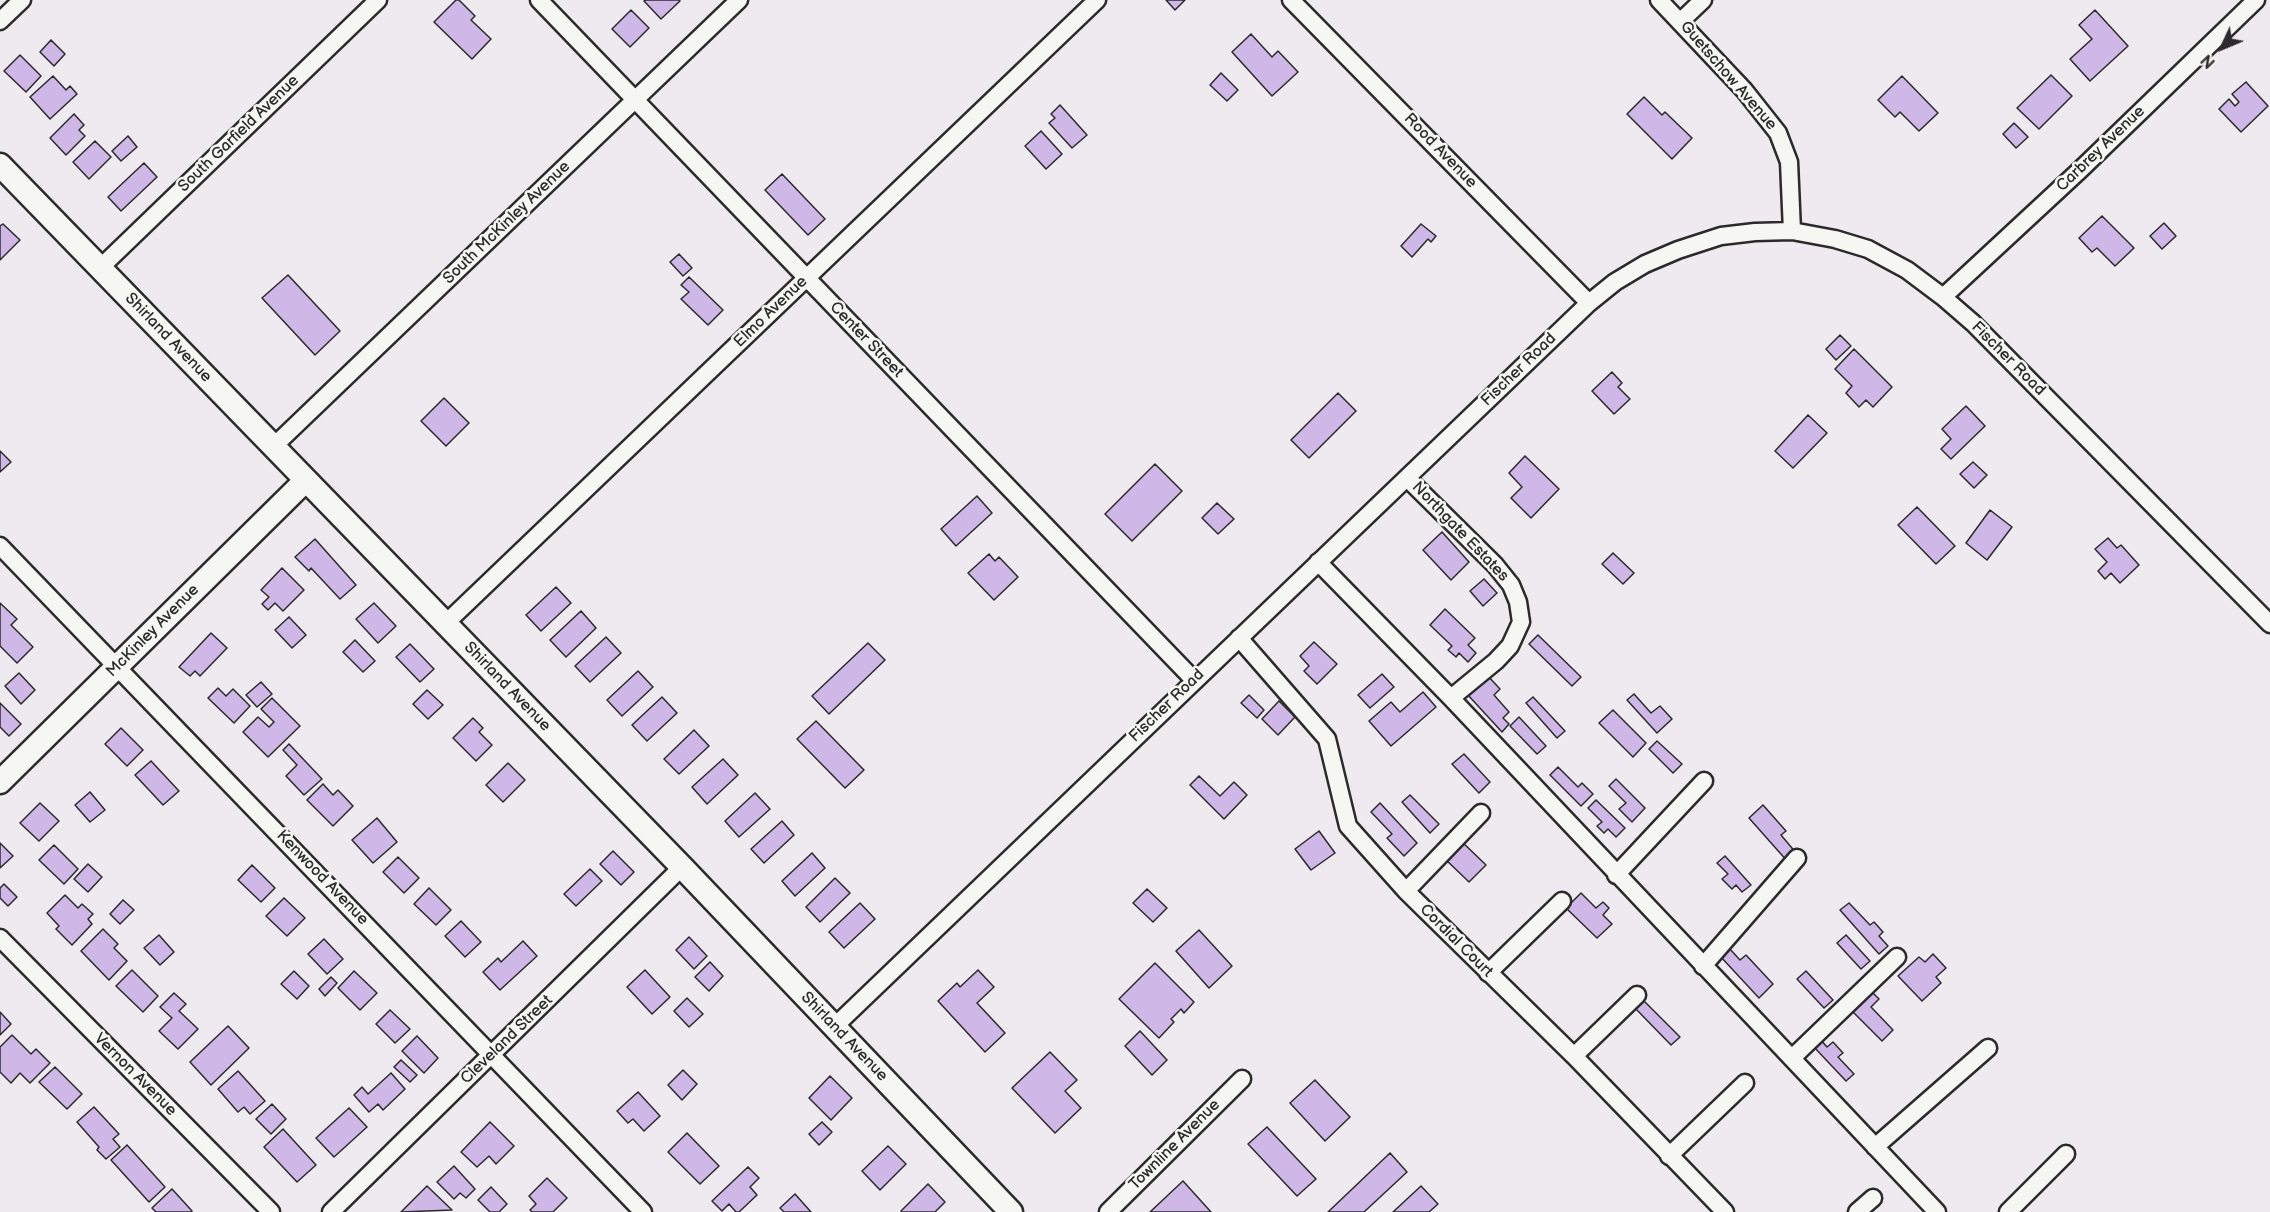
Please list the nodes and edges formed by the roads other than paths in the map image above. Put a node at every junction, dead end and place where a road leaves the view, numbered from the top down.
1 (22, 0) edge
2 (378, 0) edge
3 (539, 0) edge
4 (739, 0) edge
5 (1097, 0) edge
6 (1291, 0) edge
7 (1659, 0) edge
8 (1703, 0) edge
9 (2256, 0) edge
10 (0, 21) edge
11 (1681, 21) junction
12 (634, 101) junction
13 (0, 165) edge
14 (1792, 231) junction
15 (100, 268) junction
16 (807, 278) junction
17 (1943, 297) junction
18 (1589, 303) junction
19 (274, 446) junction
20 (1407, 478) junction
21 (306, 480) junction
22 (0, 546) edge
23 (1318, 562) junction
24 (445, 624) junction
25 (2270, 624) edge
26 (1239, 638) junction
27 (117, 665) junction
28 (1194, 680) junction
29 (1451, 698) junction
30 (1704, 781) dead end
31 (0, 782) edge
32 (1481, 813) dead end
33 (1797, 858) dead end
34 (682, 867) junction
35 (1616, 875) junction
36 (1406, 891) junction
37 (1562, 901) dead end
38 (0, 938) edge
39 (1897, 957) dead end
40 (1703, 966) junction
41 (1488, 973) junction
42 (1637, 995) dead end
43 (834, 1027) junction
44 (1988, 1048) dead end
45 (492, 1054) junction
46 (1574, 1056) junction
47 (1792, 1058) junction
48 (1242, 1079) dead end
49 (1744, 1083) dead end
50 (1875, 1147) junction
51 (2066, 1154) dead end
52 (1669, 1156) junction
53 (1873, 1198) dead end
54 (271, 1212) edge
55 (330, 1212) edge
56 (643, 1212) edge
57 (1011, 1212) edge
58 (1108, 1212) edge
59 (1725, 1212) edge
60 (1857, 1212) edge
61 (1937, 1212) edge
62 (2008, 1212) edge

1 - 10 street
2 - 15 street, South Garfield Avenue
3 - 12 street, Center Street
4 - 12 street, South McKinley Avenue
5 - 16 street, Elmo Avenue
6 - 18 street, Rood Avenue
7 - 11 street, Guetschow Avenue
8 - 11 street
9 - 17 street, Carbrey Avenue
11 - 14 street, Guetschow Avenue
12 - 16 street, Center Street
12 - 19 street, South McKinley Avenue
13 - 15 street, Shirland Avenue
14 - 17 street, Fischer Road
14 - 18 street, Fischer Road
15 - 19 street, Shirland Avenue
16 - 24 street, Elmo Avenue
16 - 28 street, Center Street
17 - 25 street, Fischer Road
18 - 20 street, Fischer Road
19 - 21 street, Shirland Avenue
20 - 23 street, Fischer Road
20 - 29 street, Northgate Estates
21 - 24 street, Shirland Avenue
21 - 27 street, McKinley Avenue
22 - 27 street, Kenwood Avenue
23 - 26 street, Fischer Road
23 - 29 street
24 - 34 street, Shirland Avenue
26 - 28 street, Fischer Road
26 - 36 street, Cordial Court
27 - 31 street, McKinley Avenue
27 - 45 street, Kenwood Avenue
28 - 43 street, Fischer Road
29 - 35 street
30 - 35 street
32 - 36 street
33 - 40 street
34 - 43 street, Shirland Avenue
34 - 45 street, Cleveland Street
35 - 40 street
36 - 41 street, Cordial Court
37 - 41 street
38 - 54 street, Vernon Avenue
39 - 47 street
40 - 47 street
41 - 46 street, Cordial Court
42 - 46 street
43 - 57 street, Shirland Avenue
44 - 50 street
45 - 55 street, Cleveland Street
45 - 56 street, Kenwood Avenue
46 - 52 street, Cordial Court
47 - 50 street
48 - 58 street, Townline Avenue
49 - 52 street
50 - 61 street
51 - 62 street
52 - 59 street, Cordial Court
53 - 60 street

